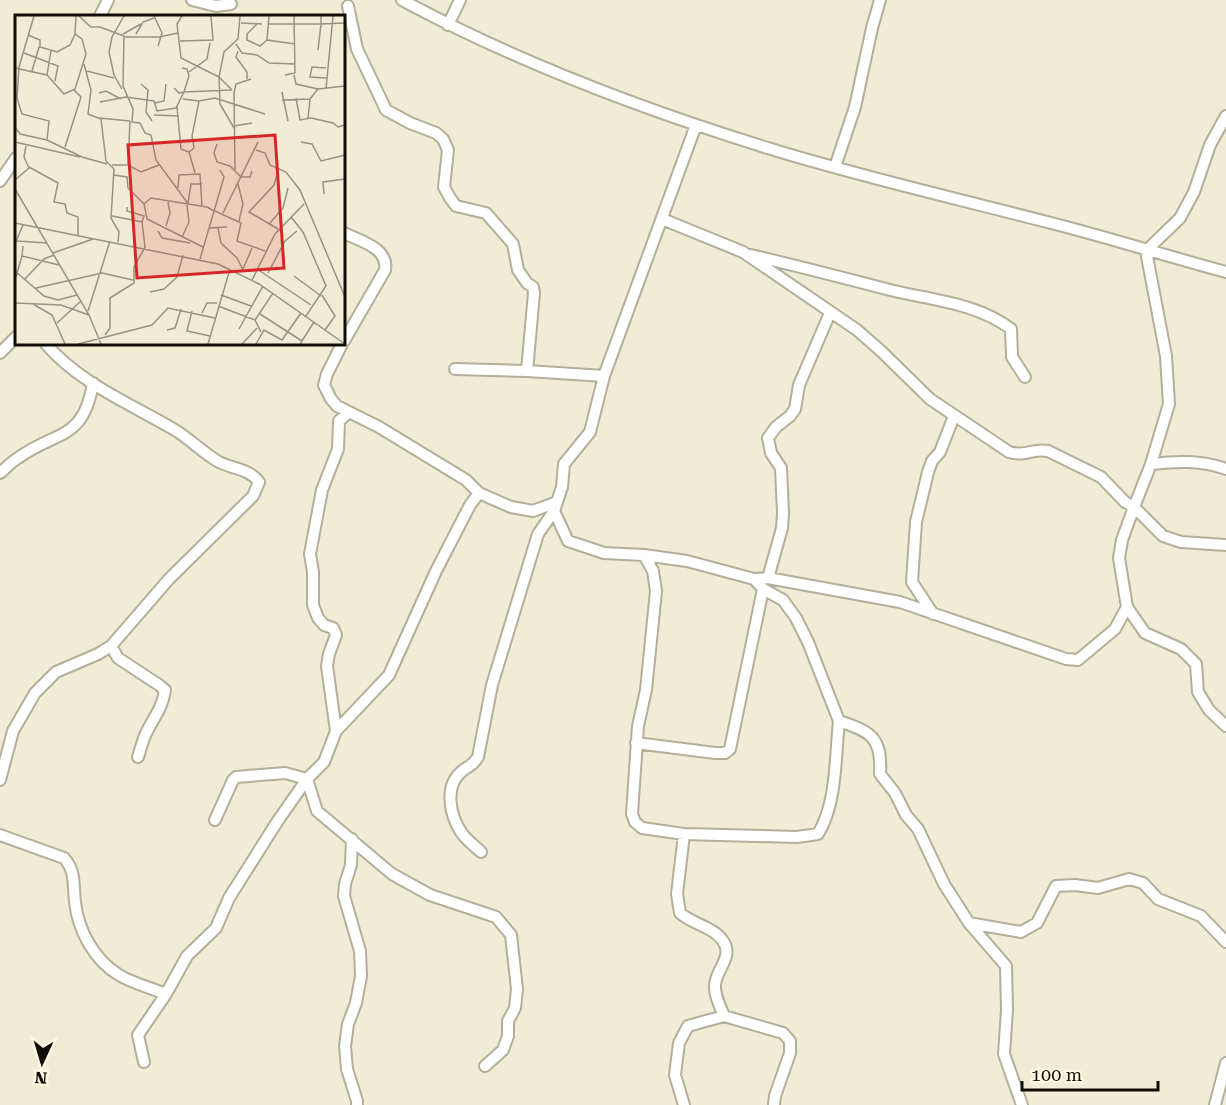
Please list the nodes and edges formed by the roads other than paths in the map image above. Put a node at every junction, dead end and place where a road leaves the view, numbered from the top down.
1 (108, 0) edge
2 (192, 0) edge
3 (402, 0) edge
4 (460, 0) edge
5 (880, 0) edge
6 (232, 2) edge
7 (350, 3) edge
8 (100, 15) edge
9 (448, 25) junction
10 (1226, 116) edge
11 (696, 124) junction
12 (15, 159) edge
13 (835, 167) junction
14 (0, 181) edge
15 (662, 219) junction
16 (345, 234) edge
17 (1146, 251) junction
18 (743, 252) junction
19 (1226, 272) edge
20 (830, 313) junction
21 (15, 338) edge
22 (345, 339) edge
23 (47, 345) edge
24 (342, 345) edge
25 (0, 353) edge
26 (455, 369) dead end
27 (527, 371) junction
28 (604, 376) junction
29 (1025, 377) dead end
30 (93, 383) junction
31 (349, 412) junction
32 (954, 416) junction
33 (1151, 464) junction
34 (1226, 469) edge
35 (0, 473) edge
36 (479, 493) junction
37 (555, 507) junction
38 (1134, 507) junction
39 (1226, 545) edge
40 (644, 555) junction
41 (768, 578) junction
42 (754, 579) junction
43 (764, 589) junction
44 (1126, 607) junction
45 (933, 614) junction
46 (111, 646) junction
47 (839, 721) junction
48 (1226, 726) edge
49 (336, 731) junction
50 (636, 743) junction
51 (138, 756) dead end
52 (307, 779) junction
53 (0, 780) edge
54 (215, 820) dead end
55 (684, 834) junction
56 (0, 835) edge
57 (352, 839) junction
58 (481, 852) dead end
59 (969, 922) junction
60 (1226, 942) edge
61 (166, 994) junction
62 (724, 1016) junction
63 (144, 1062) dead end
64 (1226, 1063) edge
65 (485, 1066) dead end
66 (357, 1105) edge
67 (684, 1105) edge
68 (774, 1105) edge
69 (1022, 1105) edge
70 (1215, 1105) edge

1 - 8 street
2 - 6 street
3 - 9 street
4 - 9 street
5 - 13 street
7 - 27 street
9 - 11 street
10 - 17 street
11 - 13 street
11 - 15 street
12 - 14 street
13 - 17 street
15 - 18 street
15 - 28 street
16 - 22 street
17 - 19 street
17 - 33 street
18 - 20 street
18 - 29 street
20 - 32 street
20 - 41 street
21 - 25 street
23 - 30 street
24 - 31 street
26 - 27 street
27 - 28 street
28 - 37 street
30 - 35 street
30 - 46 street
31 - 36 street
31 - 49 street
32 - 38 street
32 - 45 street
33 - 34 street
33 - 38 street
36 - 37 street
36 - 49 street
37 - 40 street
37 - 58 street
38 - 39 street
38 - 44 street
40 - 42 street
40 - 50 street
41 - 42 street
41 - 45 street
42 - 43 street
43 - 47 street
43 - 50 street
44 - 45 street
44 - 48 street
46 - 51 street
46 - 53 street
47 - 55 street
47 - 59 street
49 - 52 street
50 - 55 street
52 - 54 street
52 - 57 street
52 - 61 street
55 - 62 street
56 - 61 street
57 - 65 street
57 - 66 street
59 - 60 street
59 - 69 street
61 - 63 street
62 - 67 street
62 - 68 street
64 - 70 street

